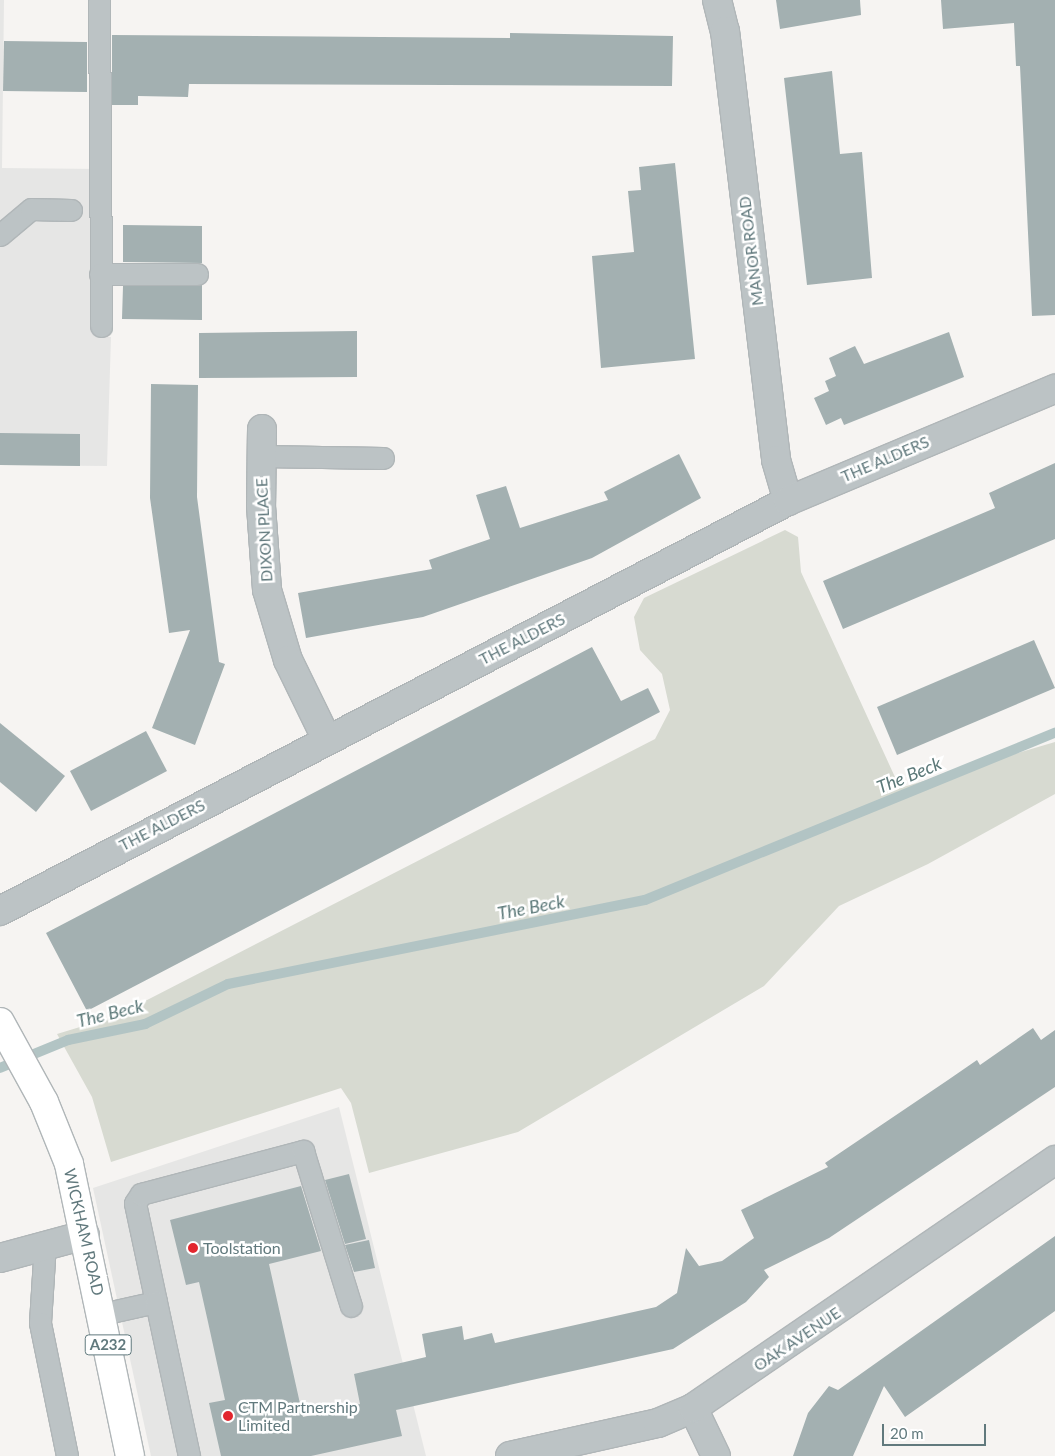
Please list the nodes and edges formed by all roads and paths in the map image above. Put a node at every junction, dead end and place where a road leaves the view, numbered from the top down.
1 (99, 0) edge
2 (717, 0) edge
3 (71, 210) dead end
4 (0, 235) edge
5 (100, 274) junction
6 (197, 274) dead end
7 (101, 326) dead end
8 (1055, 389) edge
9 (262, 429) dead end
10 (262, 456) junction
11 (382, 458) dead end
12 (788, 501) junction
13 (327, 740) junction
14 (0, 911) edge
15 (4, 1028) edge
16 (1055, 1160) edge
17 (86, 1235) junction
18 (45, 1243) junction
19 (0, 1258) edge
20 (156, 1302) junction
21 (351, 1306) dead end
22 (102, 1314) junction
23 (693, 1408) junction
24 (67, 1456) edge
25 (130, 1456) edge
26 (189, 1456) edge
27 (510, 1456) edge
28 (716, 1456) edge

1 - 5 lane
2 - 12 street, MANOR ROAD
3 - 4 lane
5 - 6 lane
5 - 7 lane
8 - 12 street, THE ALDERS
9 - 10 street, DIXON PLACE
10 - 11 lane
10 - 13 street, DIXON PLACE
12 - 13 street, THE ALDERS
13 - 14 street, THE ALDERS
15 - 17 highway, WICKHAM ROAD / A232
16 - 23 street, OAK AVENUE
17 - 18 street
17 - 22 highway, WICKHAM ROAD / A232
18 - 19 street
18 - 24 lane
20 - 21 lane
20 - 22 lane
20 - 26 lane
22 - 25 highway, WICKHAM ROAD / A232
23 - 27 street, OAK AVENUE
23 - 28 street

